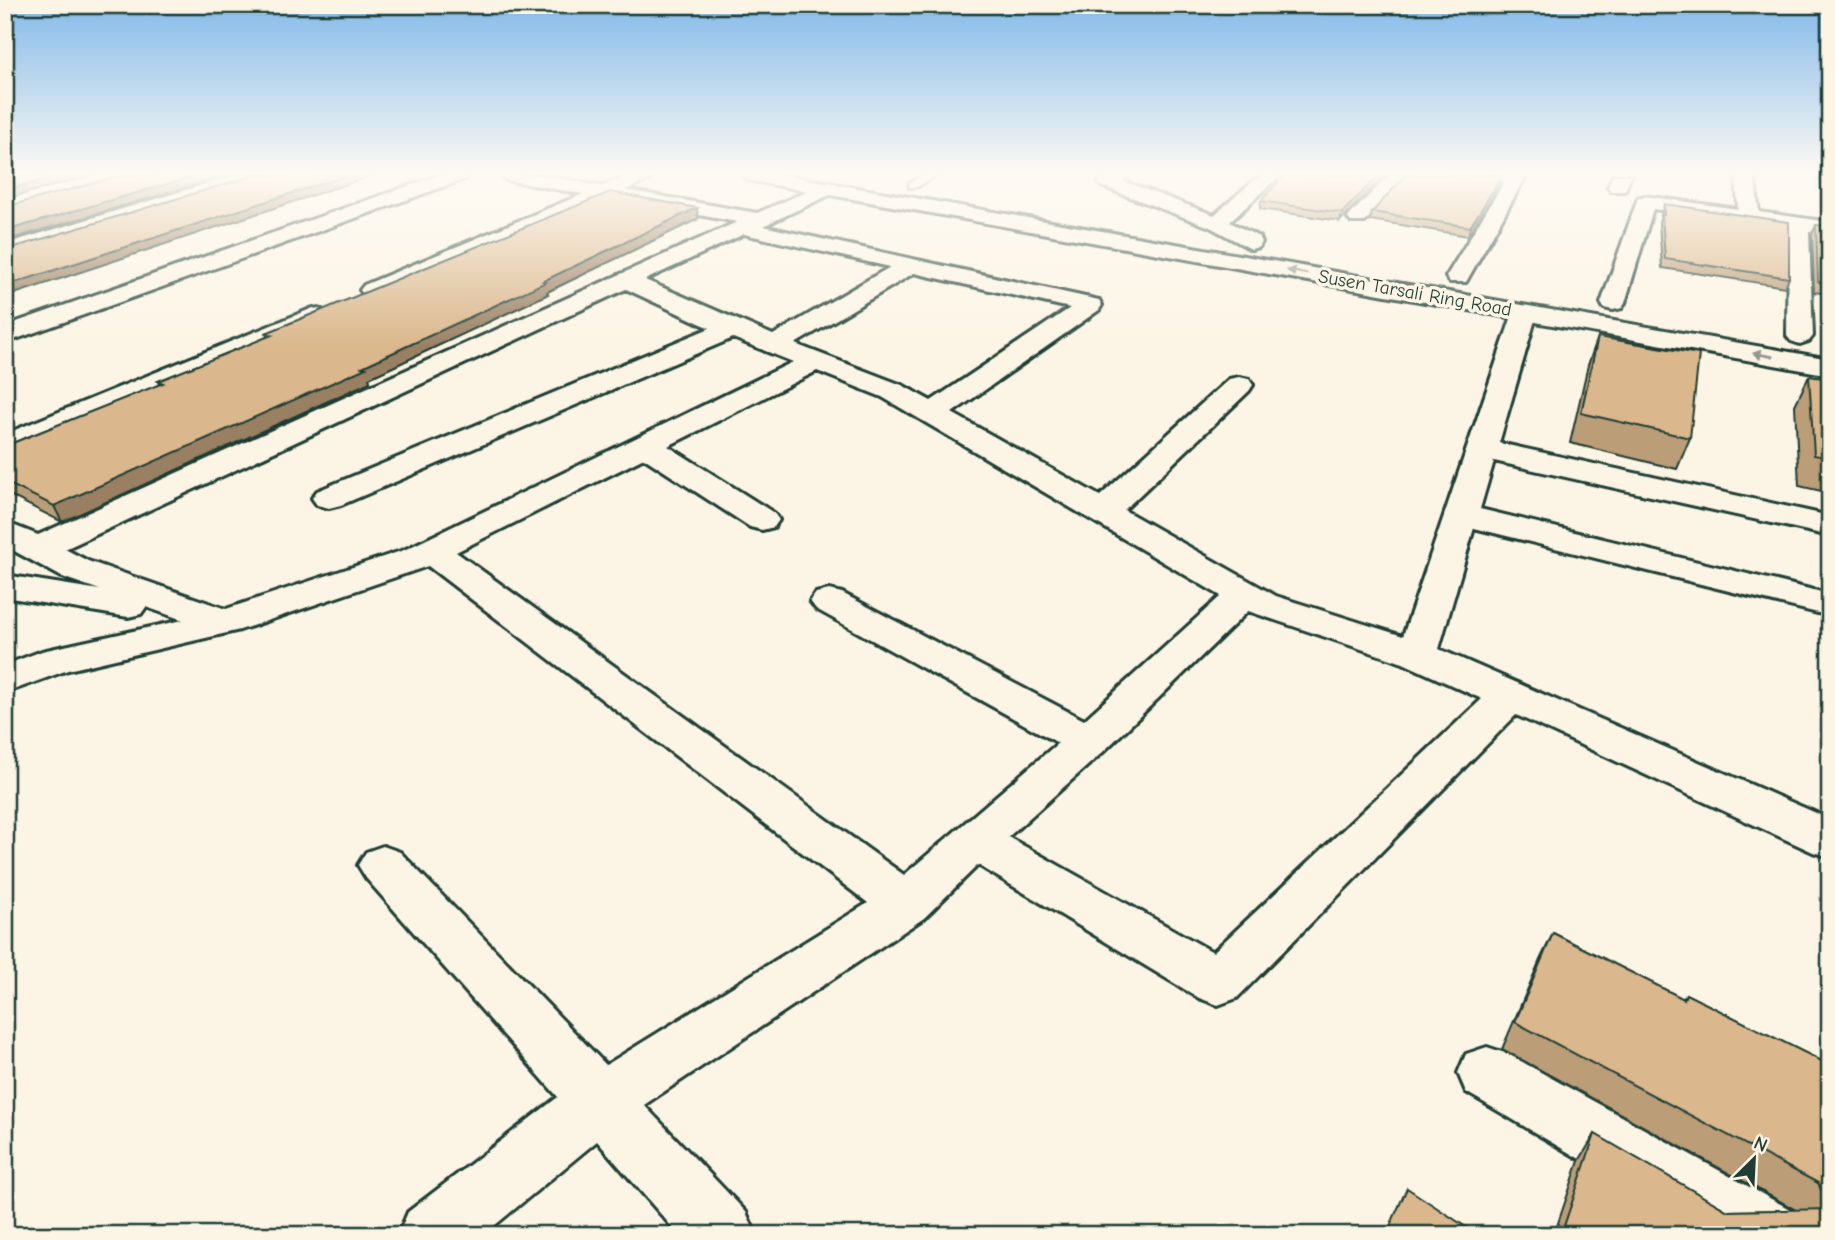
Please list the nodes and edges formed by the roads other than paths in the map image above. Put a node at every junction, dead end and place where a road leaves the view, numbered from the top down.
1 (64, 233) edge
2 (294, 233) edge
3 (507, 233) edge
4 (732, 233) edge
5 (785, 233) edge
6 (1079, 233) edge
7 (1203, 233) edge
8 (1235, 233) edge
9 (1484, 233) edge
10 (1635, 233) edge
11 (1799, 233) edge
12 (1251, 242) junction
13 (1277, 246) dead end
14 (5, 251) edge
15 (910, 265) junction
16 (1432, 272) dead end
17 (1458, 277) junction
18 (627, 281) junction
19 (1484, 281) dead end
20 (1587, 299) dead end
21 (1613, 303) junction
22 (1640, 308) dead end
23 (1525, 313) junction
24 (733, 328) junction
25 (1773, 331) dead end
26 (5, 335) edge
27 (775, 345) junction
28 (816, 361) junction
29 (1830, 367) edge
30 (1239, 385) dead end
31 (932, 414) junction
32 (5, 445) edge
33 (646, 445) junction
34 (1482, 449) junction
35 (329, 499) dead end
36 (1102, 512) junction
37 (1461, 515) junction
38 (762, 520) dead end
39 (1830, 526) edge
40 (21, 540) edge
41 (431, 551) junction
42 (5, 586) edge
43 (1245, 594) junction
44 (830, 601) dead end
45 (1830, 605) edge
46 (226, 622) junction
47 (1417, 654) junction
48 (5, 680) edge
49 (1510, 696) junction
50 (1088, 741) junction
51 (1830, 839) edge
52 (974, 840) junction
53 (383, 865) dead end
54 (906, 904) junction
55 (1487, 1073) dead end
56 (600, 1102) junction
57 (431, 1235) edge
58 (723, 1235) edge
59 (1772, 1235) edge

1 - 14 street
2 - 26 street
3 - 32 street
4 - 18 street
5 - 15 street
23 -> 6 street, Susen Tarsali Ring Road
7 - 12 street
8 - 12 street
9 - 17 street
10 - 21 street
11 - 25 street
12 - 13 street
15 - 27 street
15 - 31 street
16 - 17 street, Susen Tarsali Ring Road
17 - 19 street, Susen Tarsali Ring Road
18 - 24 street
18 - 40 street
20 - 21 street
21 - 22 street
29 -> 23 street, Susen Tarsali Ring Road
23 - 34 street
24 - 27 street
24 - 35 street
27 - 28 street
28 - 31 street
28 - 33 street
30 - 36 street
31 - 36 street
33 - 38 street
33 - 41 street
34 - 37 street
34 - 39 street
36 - 43 street
37 - 45 street
37 - 47 street
40 - 46 street
41 - 46 street
41 - 54 street
42 - 46 street
43 - 47 street
43 - 50 street
44 - 50 street
46 - 48 street
47 - 49 street
49 - 51 street
49 - 52 street
50 - 52 street
52 - 54 street
53 - 56 street
54 - 56 street
55 - 59 street
56 - 57 street
56 - 58 street

